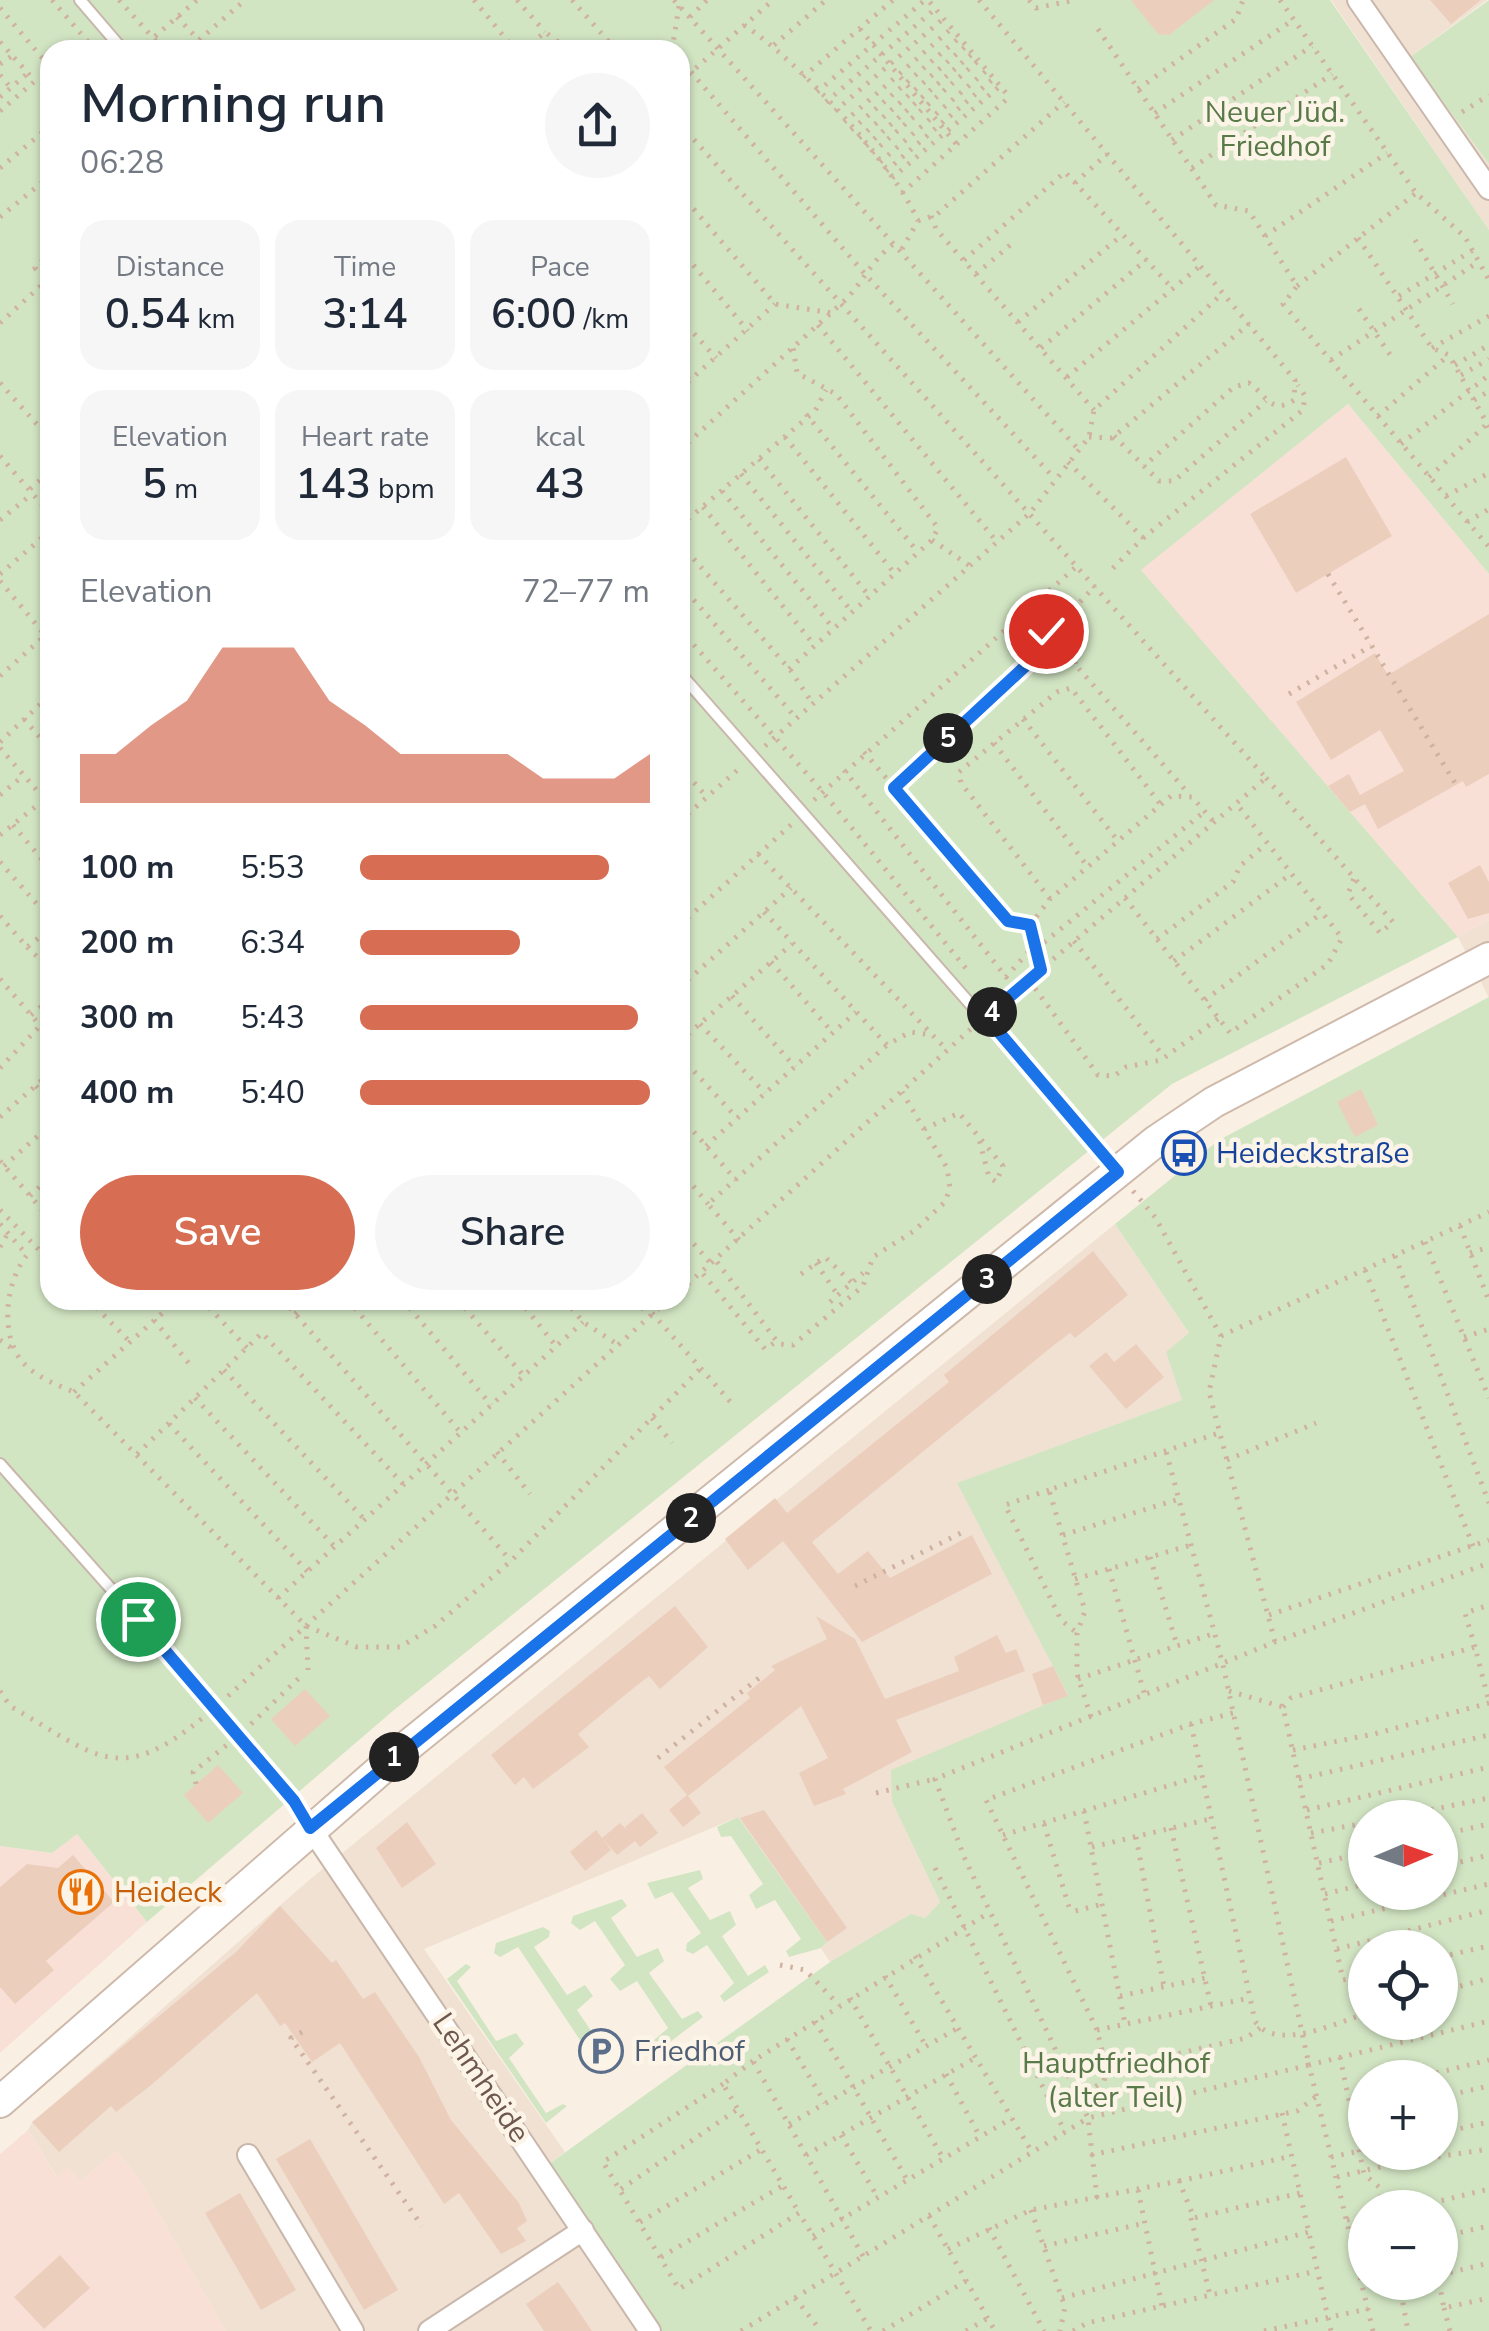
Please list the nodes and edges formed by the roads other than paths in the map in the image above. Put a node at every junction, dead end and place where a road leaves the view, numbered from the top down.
1 (80, 0) edge
2 (1358, 0) edge
3 (114, 40) edge
4 (1489, 189) edge
5 (690, 685) edge
6 (1489, 958) edge
7 (1118, 1172) junction
8 (0, 1464) edge
9 (310, 1828) junction
10 (0, 2102) edge
11 (248, 2156) dead end
12 (583, 2230) junction
13 (353, 2331) edge
14 (429, 2331) edge
15 (650, 2331) edge

1 - 3 lane
2 - 4 street
5 - 7 lane
6 - 7 street
7 - 9 street
8 - 9 lane
9 - 10 street
9 - 12 street, Lehmheide
11 - 13 street
12 - 14 street
12 - 15 street, Lehmheide

